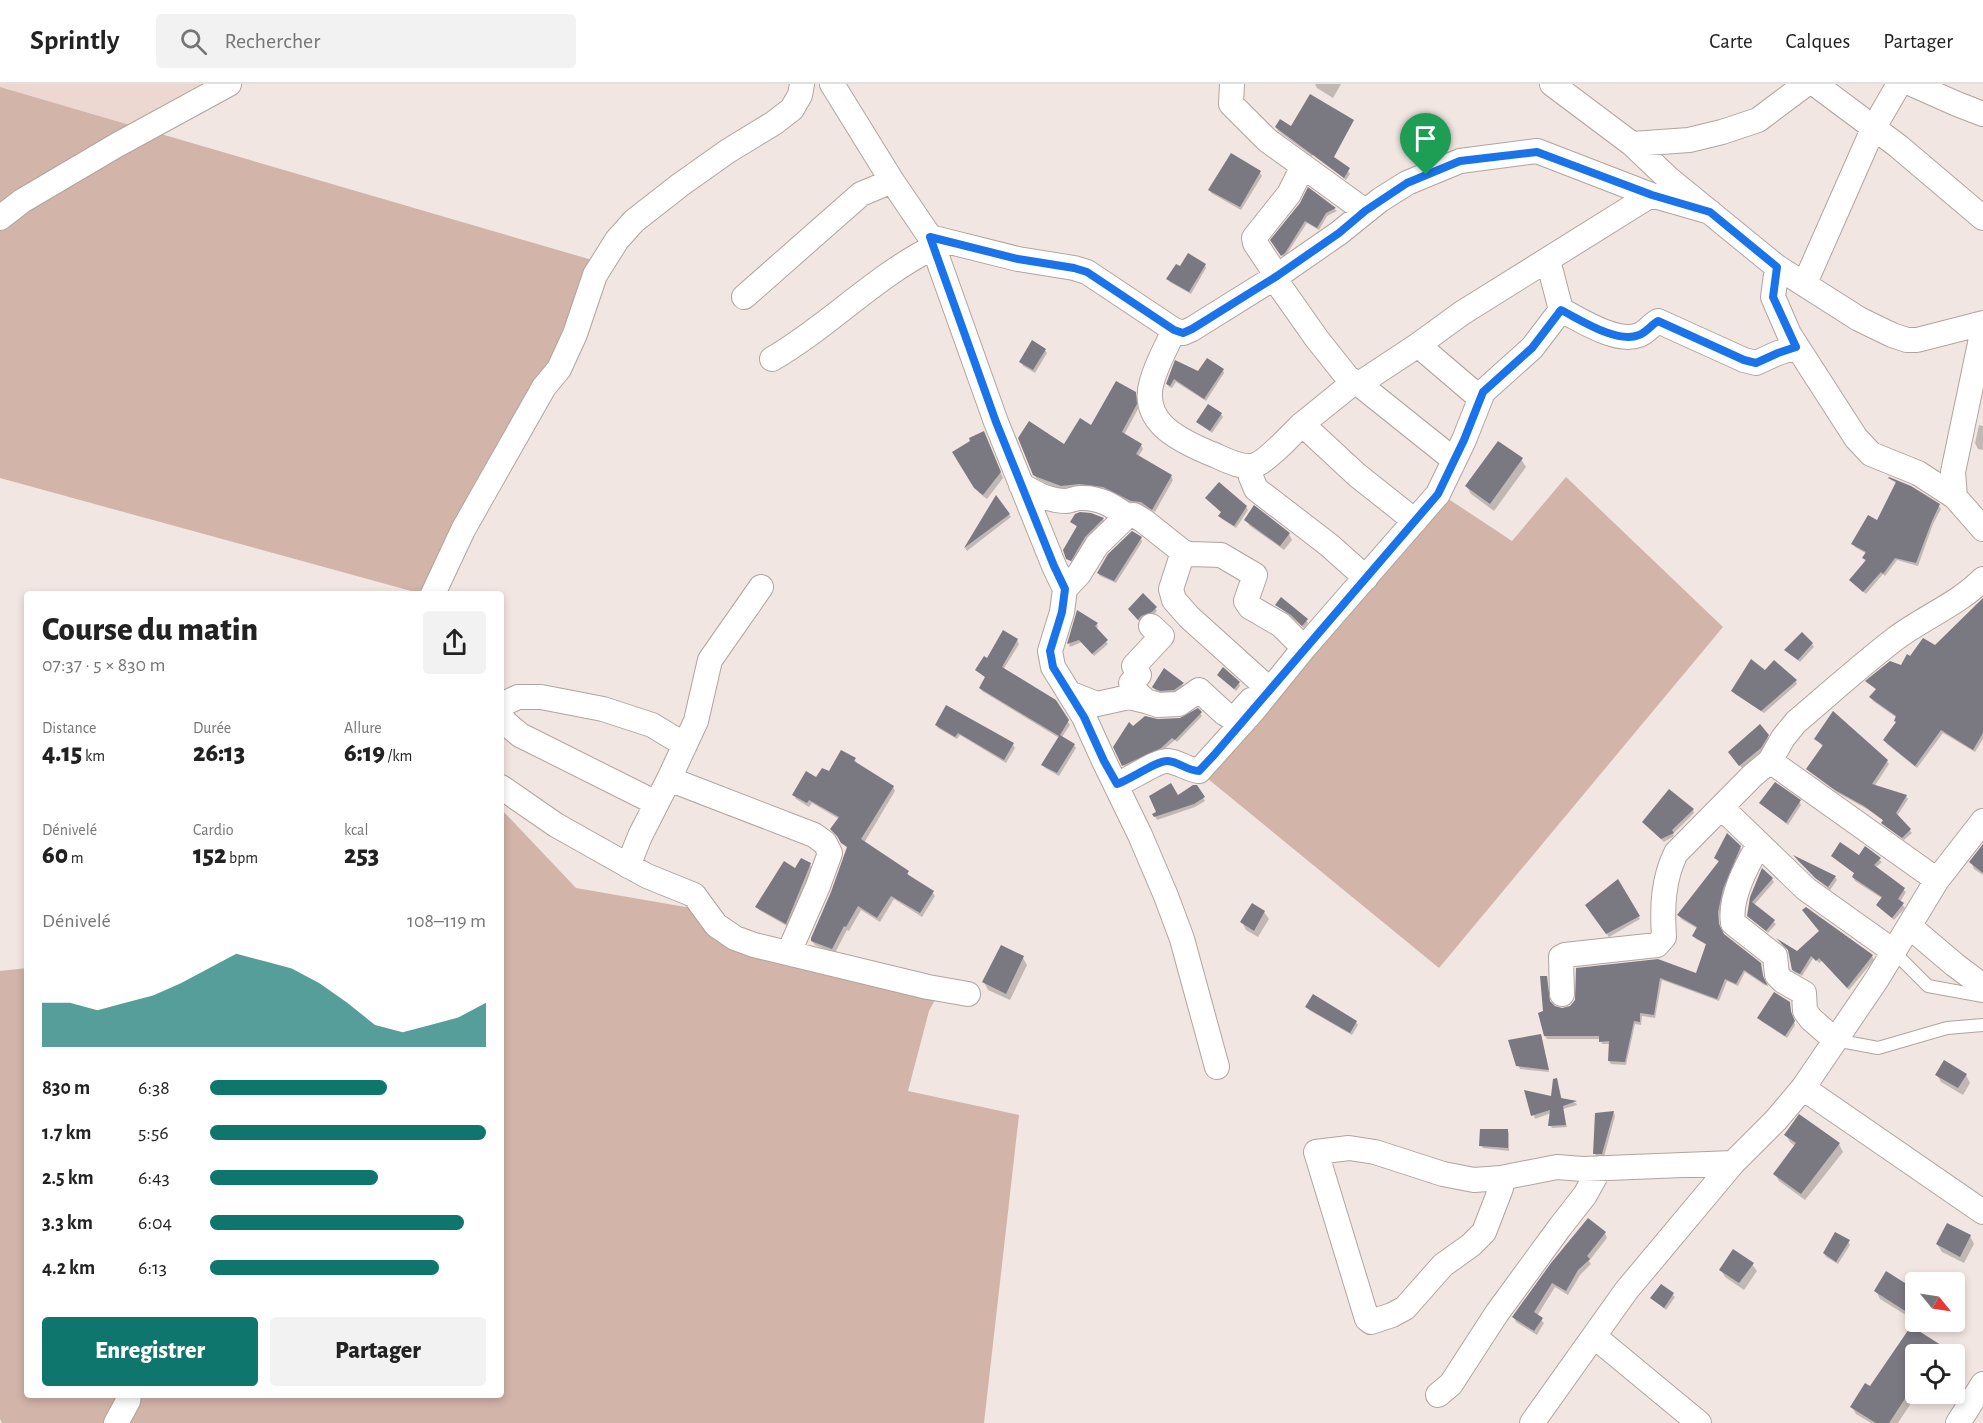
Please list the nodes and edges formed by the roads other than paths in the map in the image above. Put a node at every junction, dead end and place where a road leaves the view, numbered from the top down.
1 (229, 84) edge
2 (802, 84) edge
3 (831, 84) edge
4 (1232, 84) edge
5 (1552, 84) edge
6 (1806, 84) edge
7 (1815, 84) edge
8 (1899, 84) edge
9 (1912, 84) edge
10 (1983, 114) edge
11 (1873, 129) junction
12 (1632, 144) junction
13 (1304, 166) junction
14 (892, 181) junction
15 (1652, 195) junction
16 (1365, 211) junction
17 (1710, 212) junction
18 (0, 218) edge
19 (1983, 218) edge
20 (932, 242) junction
21 (1548, 260) junction
22 (1777, 267) junction
23 (1276, 277) junction
24 (1805, 284) junction
25 (744, 297) dead end
26 (1561, 310) junction
27 (1983, 323) edge
28 (1983, 329) edge
29 (1174, 330) junction
30 (1418, 345) junction
31 (1796, 347) junction
32 (772, 359) dead end
33 (1357, 383) junction
34 (1480, 398) junction
35 (1302, 424) junction
36 (1454, 460) junction
37 (1250, 466) junction
38 (1021, 485) junction
39 (1955, 497) junction
40 (1127, 516) junction
41 (1415, 521) junction
42 (1983, 529) edge
43 (1183, 552) junction
44 (1366, 578) junction
45 (1983, 579) edge
46 (761, 587) dead end
47 (1065, 589) junction
48 (434, 591) edge
49 (1151, 626) dead end
50 (1304, 648) junction
51 (1270, 690) junction
52 (1069, 693) junction
53 (1146, 701) junction
54 (504, 704) edge
55 (504, 720) edge
56 (685, 745) junction
57 (1770, 761) junction
58 (669, 779) junction
59 (1117, 784) junction
60 (504, 790) edge
61 (656, 803) junction
62 (1722, 808) junction
63 (1983, 821) edge
64 (1759, 844) junction
65 (628, 866) junction
66 (1937, 880) junction
67 (1908, 926) junction
68 (1893, 951) junction
69 (789, 952) junction
70 (1983, 986) edge
71 (968, 994) dead end
72 (1562, 994) dead end
73 (1983, 996) edge
74 (1983, 1025) edge
75 (1835, 1040) junction
76 (1217, 1067) dead end
77 (1803, 1088) junction
78 (1733, 1163) junction
79 (1600, 1168) junction
80 (1501, 1178) junction
81 (1983, 1212) edge
82 (1595, 1337) junction
83 (1983, 1384) edge
84 (1438, 1395) dead end
85 (128, 1398) edge
86 (1968, 1420) edge
87 (116, 1423) edge
88 (1532, 1423) edge
89 (1699, 1423) edge

1 - 18 street
2 - 48 street
3 - 14 street
4 - 13 street
5 - 12 street
6 - 12 street
7 - 11 street
8 - 11 street
9 - 10 street
11 - 19 street
11 - 24 street
12 - 17 street
13 - 16 street
13 - 23 street
14 - 20 street
14 - 25 street
15 - 16 street
15 - 17 street
15 - 21 street
16 - 23 street
17 - 22 street
20 - 29 street
20 - 32 street
20 - 38 street
21 - 26 street
21 - 30 street
22 - 24 street
22 - 31 street
23 - 29 street
23 - 33 street
24 - 27 street
26 - 31 street
26 - 34 street
28 - 39 street
29 - 37 street
30 - 33 street
30 - 34 street
31 - 39 street
33 - 35 street
33 - 36 street
34 - 36 street
35 - 37 street
35 - 41 street
36 - 41 street
37 - 44 street
38 - 40 street
38 - 47 street
39 - 42 street
40 - 43 street
40 - 47 street
41 - 44 street
43 - 50 street
43 - 51 street
44 - 50 street
45 - 57 street
46 - 56 street
47 - 52 street
49 - 53 street
50 - 51 street
51 - 53 street
51 - 59 street
52 - 53 street
52 - 59 street
54 - 56 street
55 - 61 street
56 - 58 street
57 - 62 street
57 - 66 street
58 - 61 street
58 - 69 street
59 - 76 street
60 - 65 street
61 - 65 street
62 - 64 street
62 - 72 street
63 - 66 street
64 - 68 street
64 - 75 street
65 - 69 street
66 - 67 street
67 - 68 street
67 - 70 street
68 - 73 lane
68 - 75 street
69 - 71 street
74 - 75 lane
75 - 77 street
77 - 78 street
77 - 81 street
78 - 79 street
78 - 82 street
79 - 80 street
79 - 84 street
80 - 80 street
82 - 88 street
82 - 89 street
83 - 86 street
85 - 87 street

